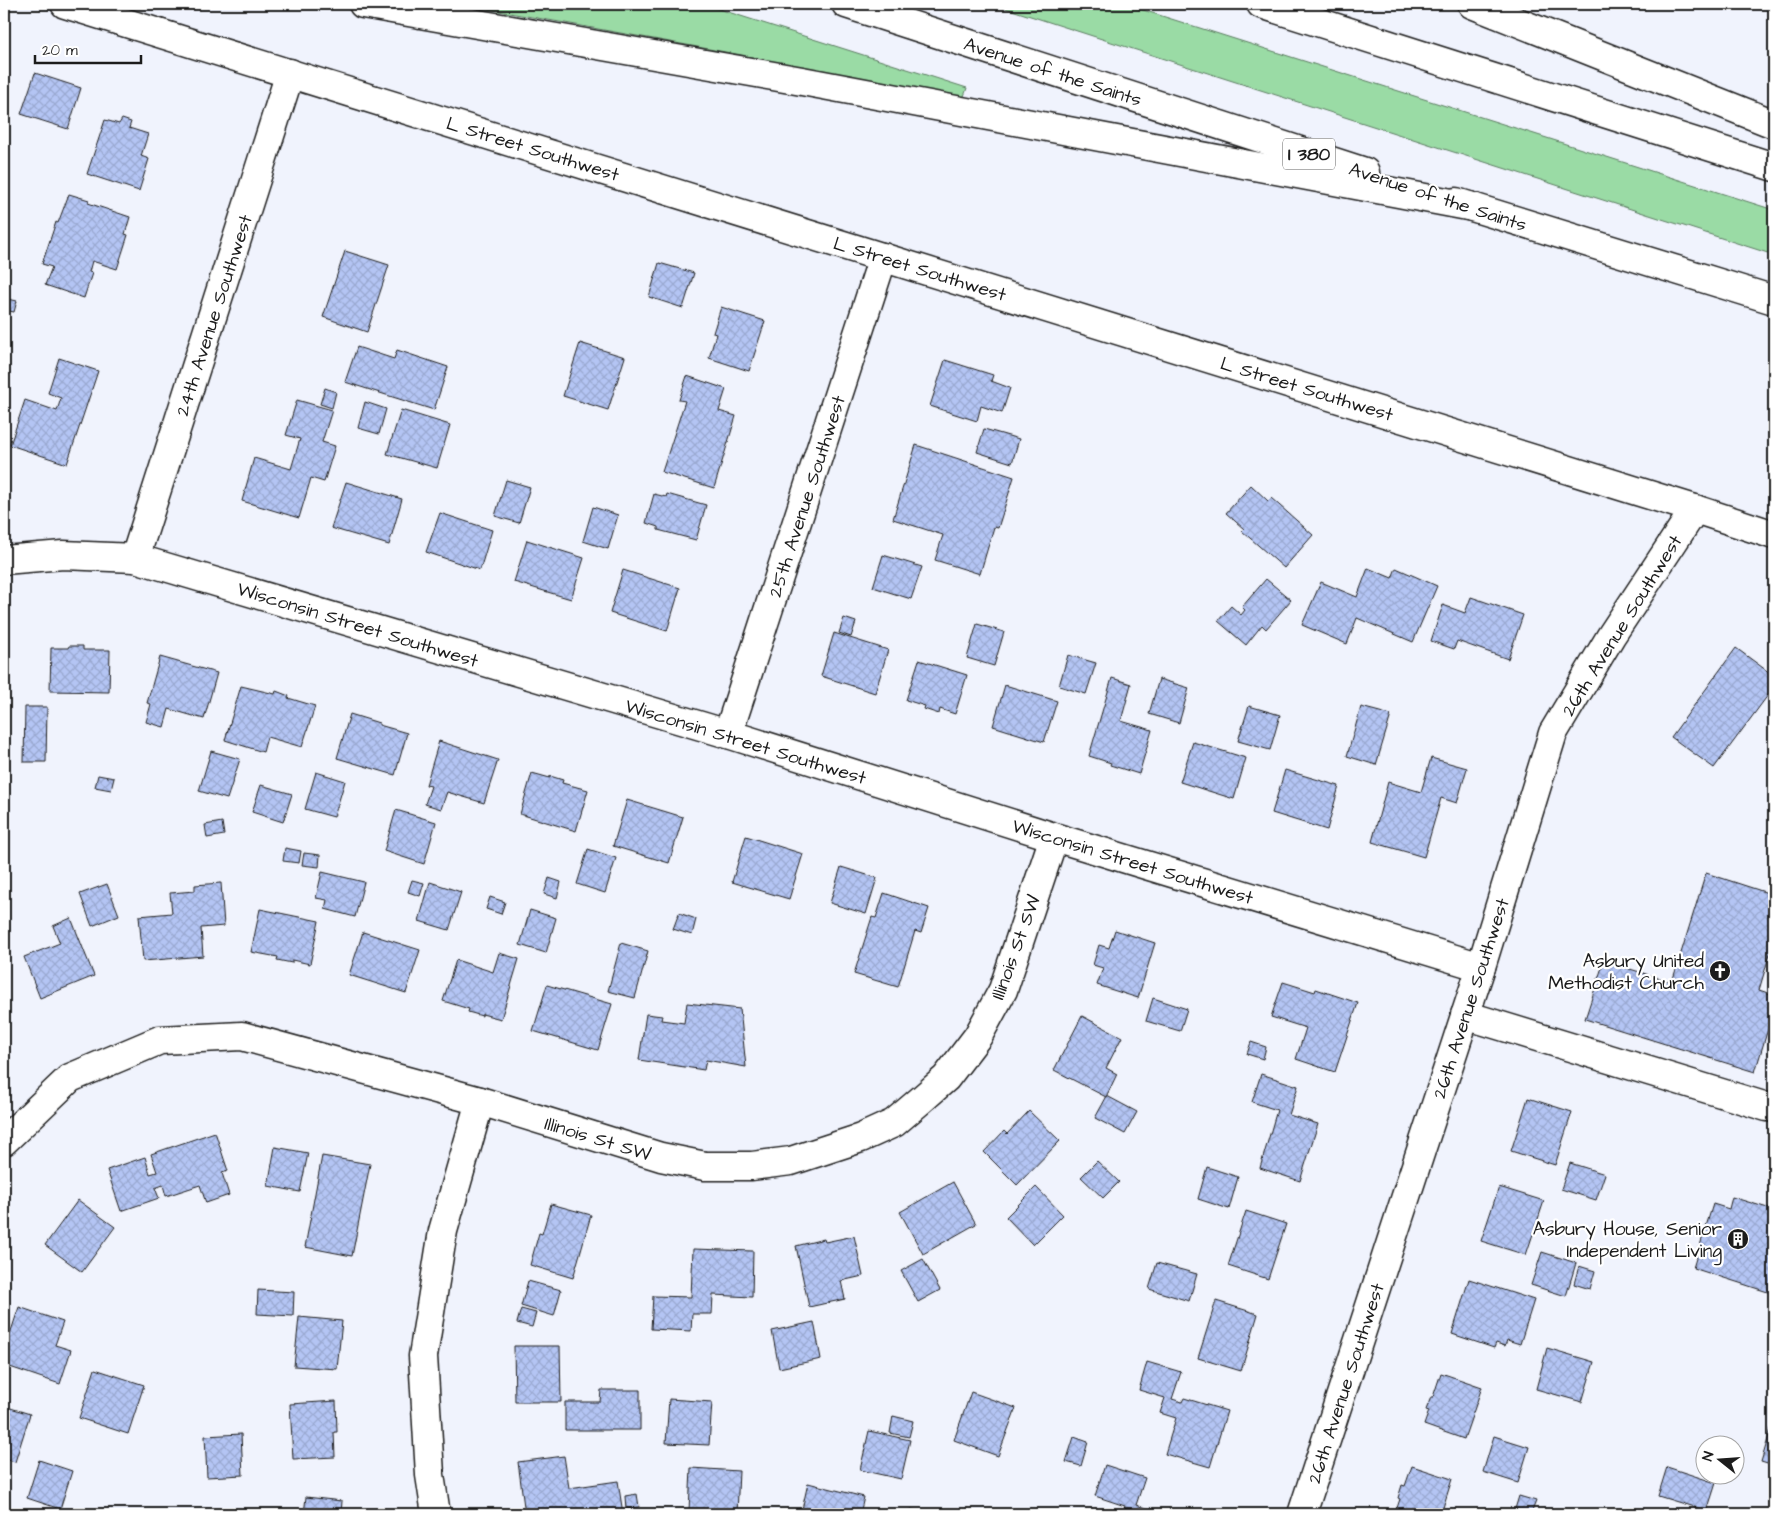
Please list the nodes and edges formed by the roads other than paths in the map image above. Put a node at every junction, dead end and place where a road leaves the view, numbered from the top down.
1 (65, 4) edge
2 (362, 4) edge
3 (846, 4) edge
4 (1261, 4) edge
5 (1472, 4) edge
6 (290, 73) junction
7 (1774, 124) edge
8 (1774, 168) edge
9 (1473, 207) junction
10 (883, 257) junction
11 (1774, 300) edge
12 (1695, 508) junction
13 (1774, 535) edge
14 (135, 558) junction
15 (4, 560) edge
16 (728, 734) junction
17 (1054, 837) junction
18 (1481, 967) junction
19 (1465, 1015) junction
20 (480, 1101) junction
21 (1774, 1108) edge
22 (4, 1141) edge
23 (436, 1514) edge
24 (1302, 1514) edge

1 - 6 main road, L Street Southwest
2 - 9 main road
3 - 9 main road, Avenue of the Saints / I 380
4 - 8 main road
5 - 7 main road
6 - 10 main road, L Street Southwest
6 - 14 main road, 24th Avenue Southwest
9 - 11 main road, Avenue of the Saints / I 380
10 - 12 main road, L Street Southwest
10 - 16 main road, 25th Avenue Southwest
12 - 13 main road, L Street Southwest
12 - 18 main road, 26th Avenue Southwest
14 - 15 main road, Wisconsin Street Southwest
14 - 16 main road, Wisconsin Street Southwest
16 - 17 main road, Wisconsin Street Southwest
17 - 18 main road, Wisconsin Street Southwest
17 - 20 main road, Illinois St SW
18 - 19 main road, 26th Avenue Southwest
19 - 21 main road
19 - 24 main road, 26th Avenue Southwest
20 - 22 main road, Illinois St SW
20 - 23 main road

